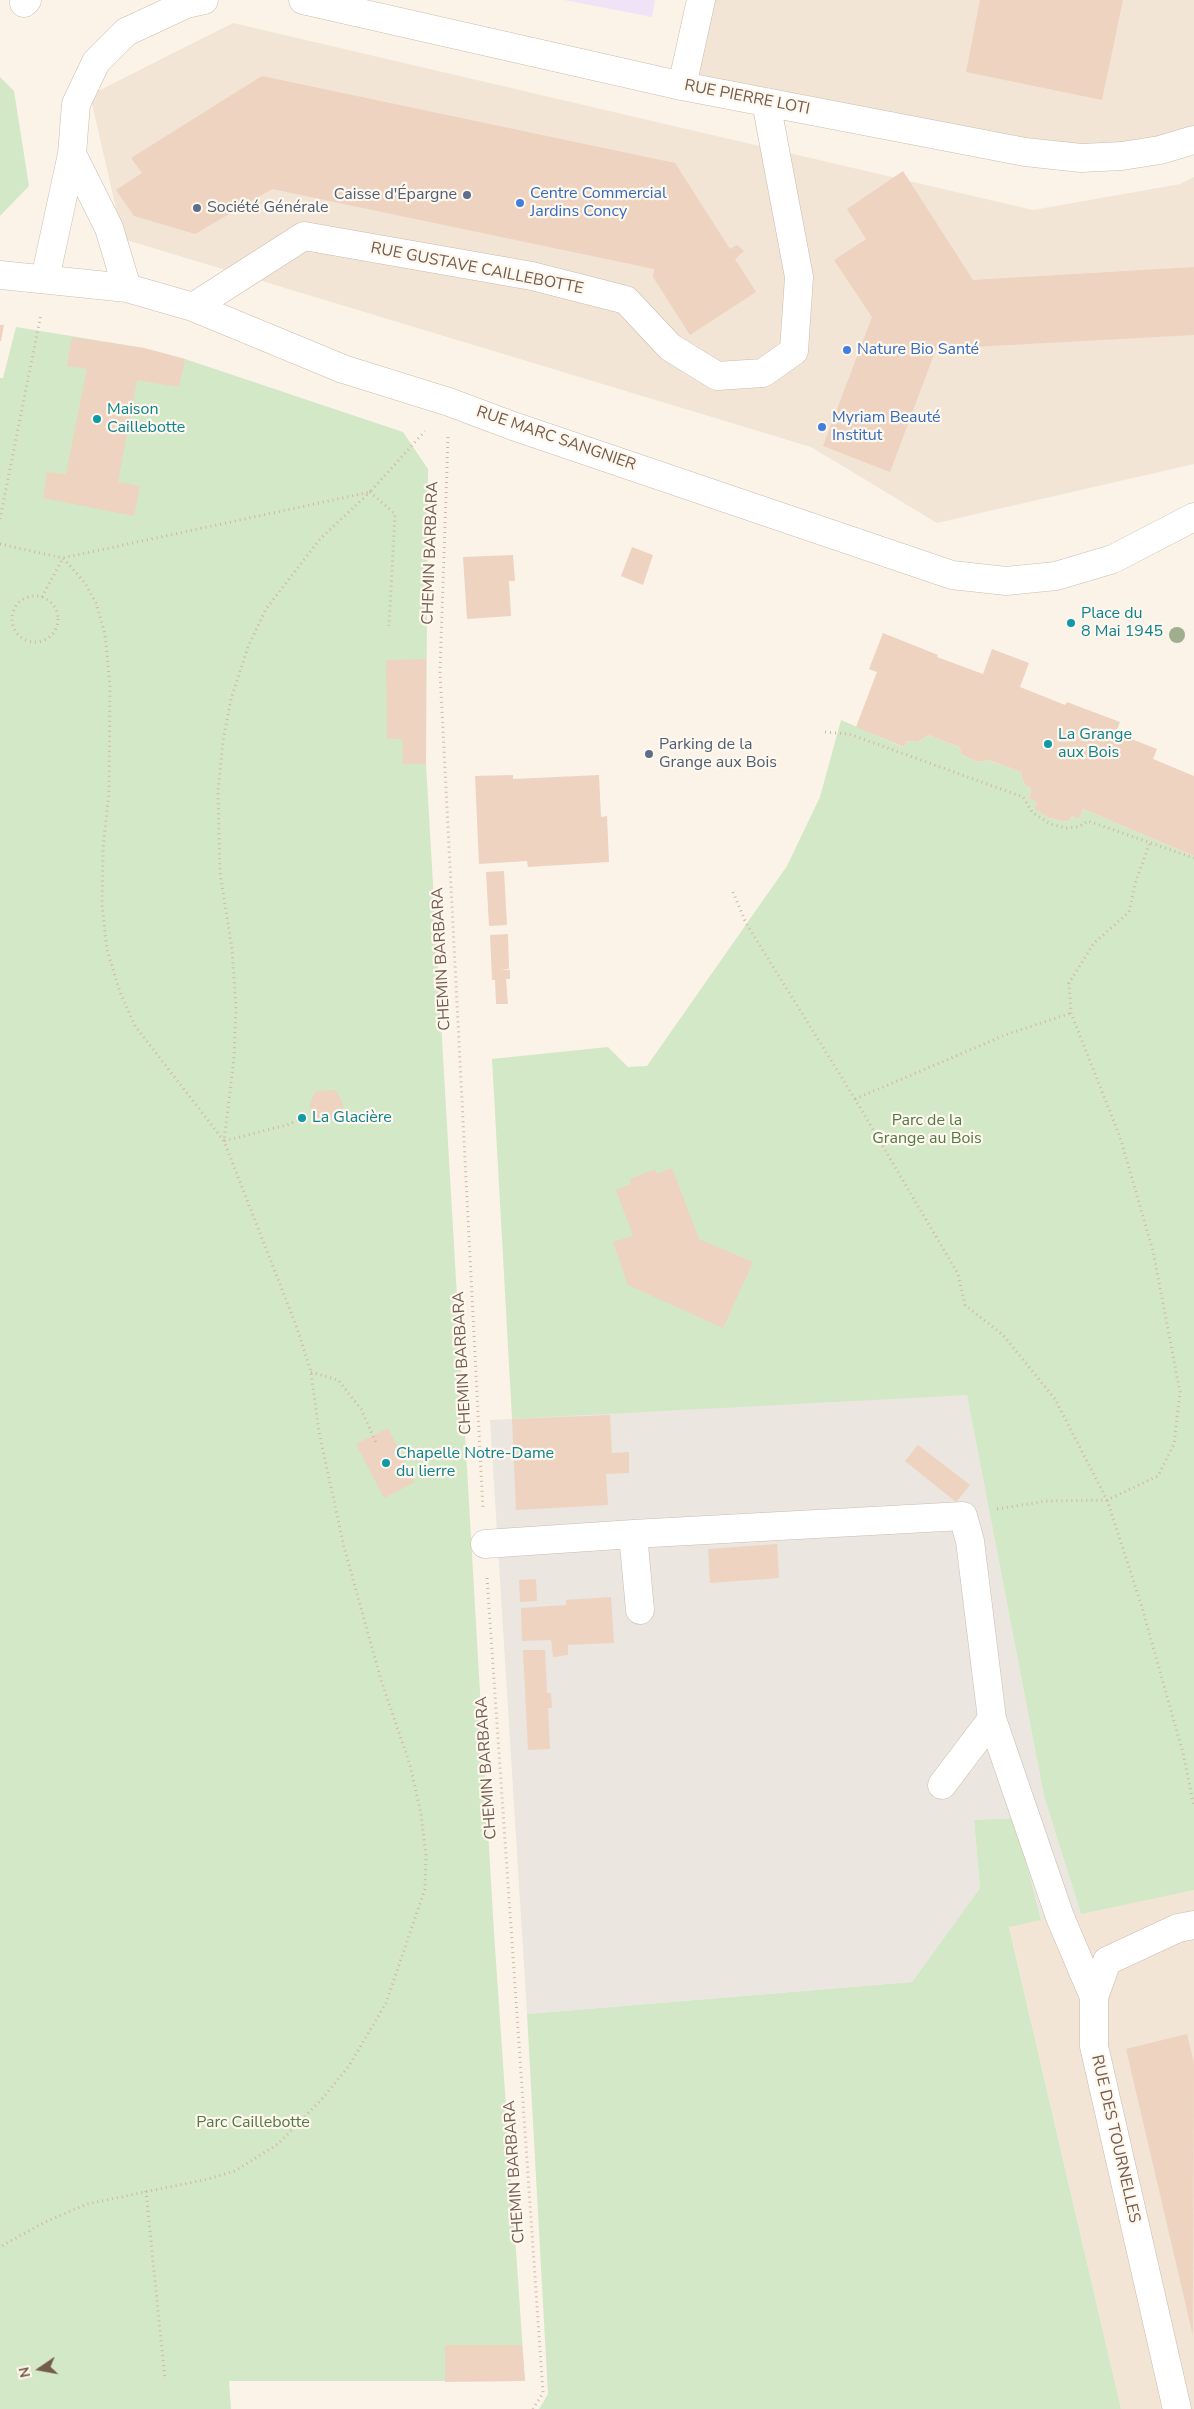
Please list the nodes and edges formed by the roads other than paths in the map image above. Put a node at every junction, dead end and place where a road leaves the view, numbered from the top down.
1 (204, 0) edge
2 (303, 0) edge
3 (701, 0) edge
4 (682, 86) junction
5 (766, 102) junction
6 (1194, 140) edge
7 (72, 154) junction
8 (0, 275) edge
9 (45, 279) junction
10 (127, 288) junction
11 (193, 307) junction
12 (1194, 516) edge
13 (633, 1534) junction
14 (485, 1544) road end
15 (640, 1610) dead end
16 (992, 1719) junction
17 (942, 1785) dead end
18 (1194, 1924) edge
19 (1094, 1997) junction
20 (1177, 2409) edge

1 - 7 street
2 - 4 street, RUE PIERRE LOTI
3 - 4 street
4 - 5 street, RUE PIERRE LOTI
5 - 6 street, RUE PIERRE LOTI
5 - 11 street, RUE GUSTAVE CAILLEBOTTE
7 - 9 street
7 - 10 street
8 - 9 street, RUE MARC SANGNIER
9 - 10 street, RUE MARC SANGNIER
10 - 11 street, RUE MARC SANGNIER
11 - 12 street, RUE MARC SANGNIER
13 - 14 street
13 - 15 street
13 - 16 street
16 - 17 street
16 - 19 street
18 - 19 street, RUE DES TOURNELLES
19 - 20 street, RUE DES TOURNELLES

